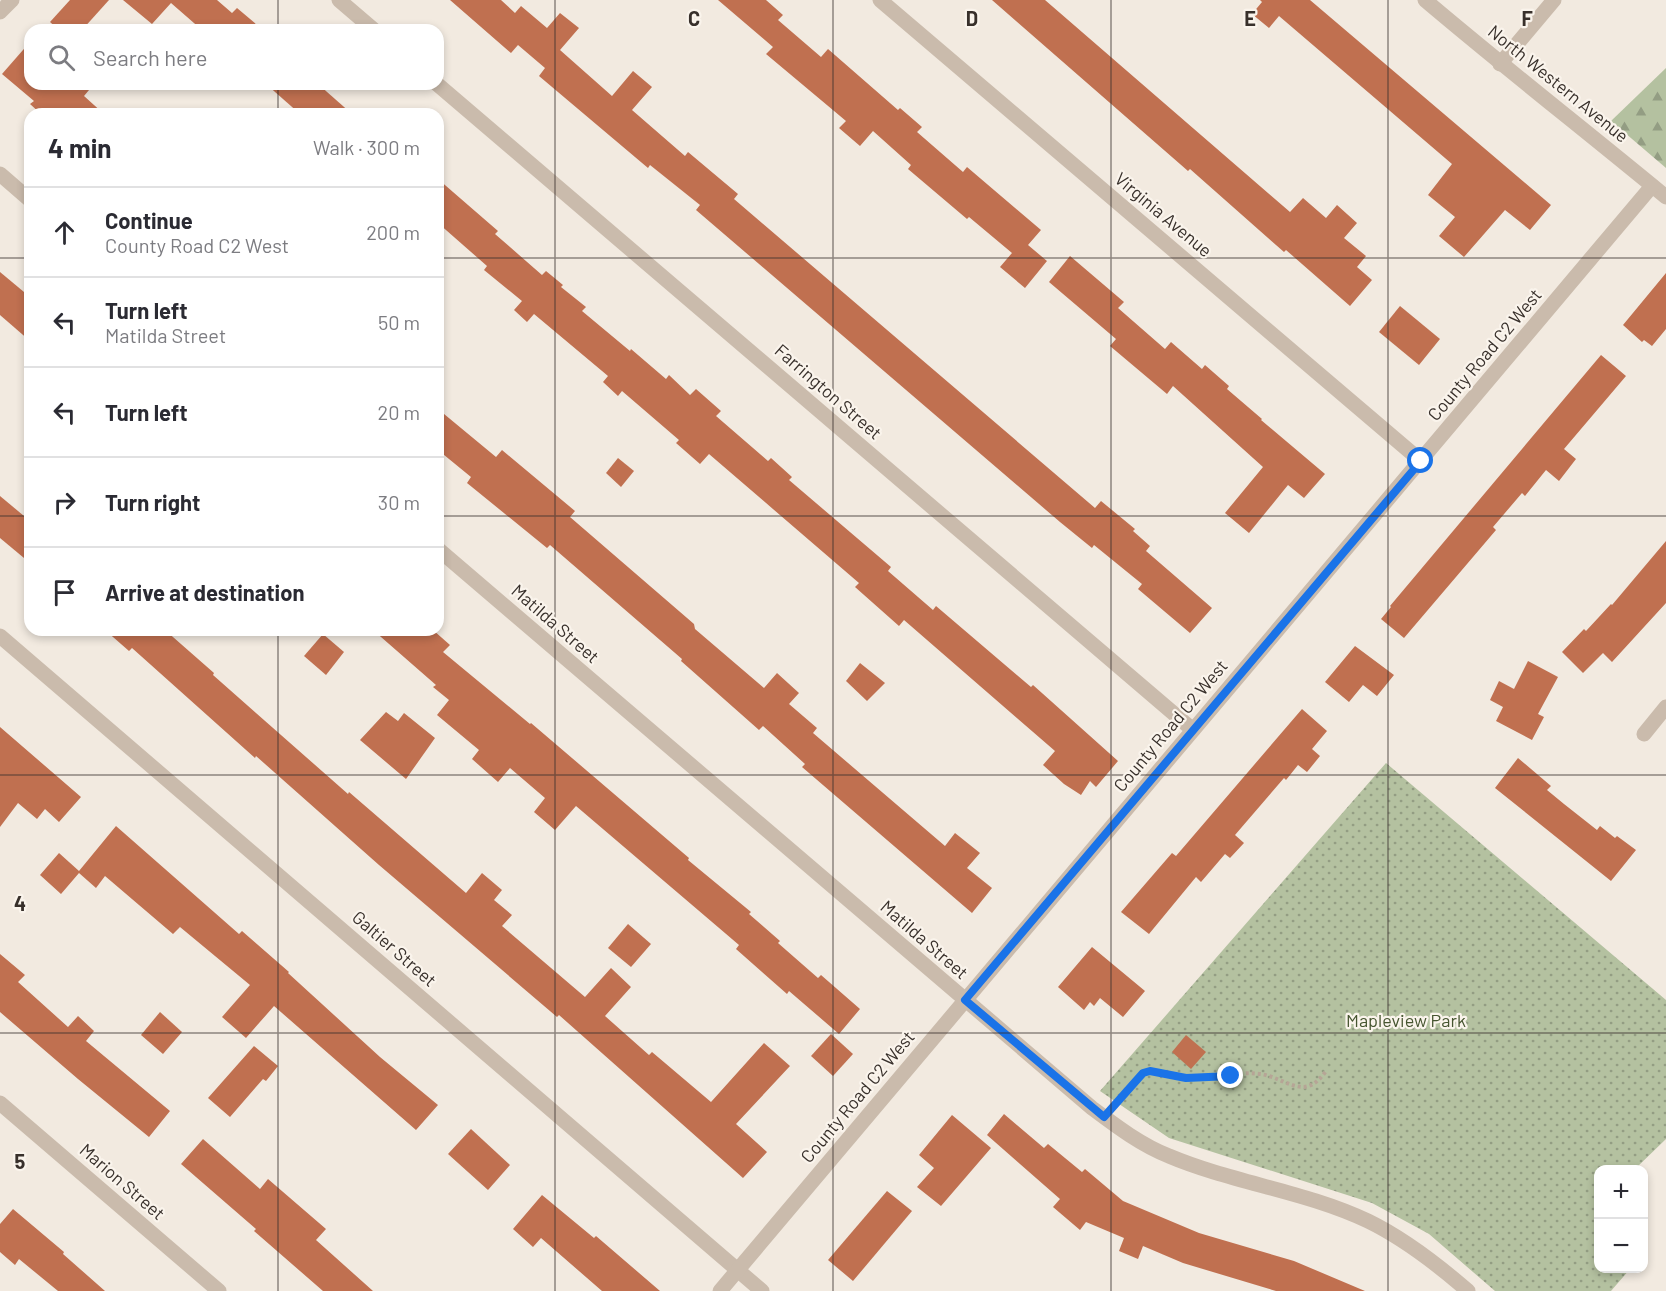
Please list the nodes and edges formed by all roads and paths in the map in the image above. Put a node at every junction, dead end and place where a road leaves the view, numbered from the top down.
1 (12, 0) edge
2 (339, 0) edge
3 (880, 0) edge
4 (1425, 0) edge
5 (1554, 0) edge
6 (0, 12) edge
7 (367, 24) edge
8 (1500, 64) junction
9 (444, 90) edge
10 (0, 174) edge
11 (1652, 186) junction
12 (24, 195) edge
13 (1666, 197) edge
14 (1421, 461) junction
15 (444, 554) edge
16 (0, 636) edge
17 (1666, 707) edge
18 (1193, 730) junction
19 (1644, 734) dead end
20 (965, 1000) junction
21 (1326, 1071) dead end
22 (0, 1103) edge
23 (1104, 1117) junction
24 (737, 1270) junction
25 (219, 1291) edge
26 (720, 1291) edge
27 (762, 1291) edge
28 (1468, 1291) edge

1 - 6 street
2 - 7 street
3 - 14 street, Virginia Avenue
4 - 8 street, North Western Avenue
5 - 8 street
8 - 11 street, North Western Avenue
9 - 18 street, Farrington Street
10 - 12 street
11 - 13 street, North Western Avenue
11 - 14 street, County Road C2 West
14 - 18 street, County Road C2 West
15 - 20 street, Matilda Street
16 - 24 street, Galtier Street
17 - 19 street
18 - 20 street, County Road C2 West
20 - 23 street, Matilda Street
20 - 24 street, County Road C2 West
21 - 23 path
22 - 25 street, Marion Street
23 - 28 street, Matilda Street
24 - 26 street, County Road C2 West
24 - 27 street, Galtier Street

